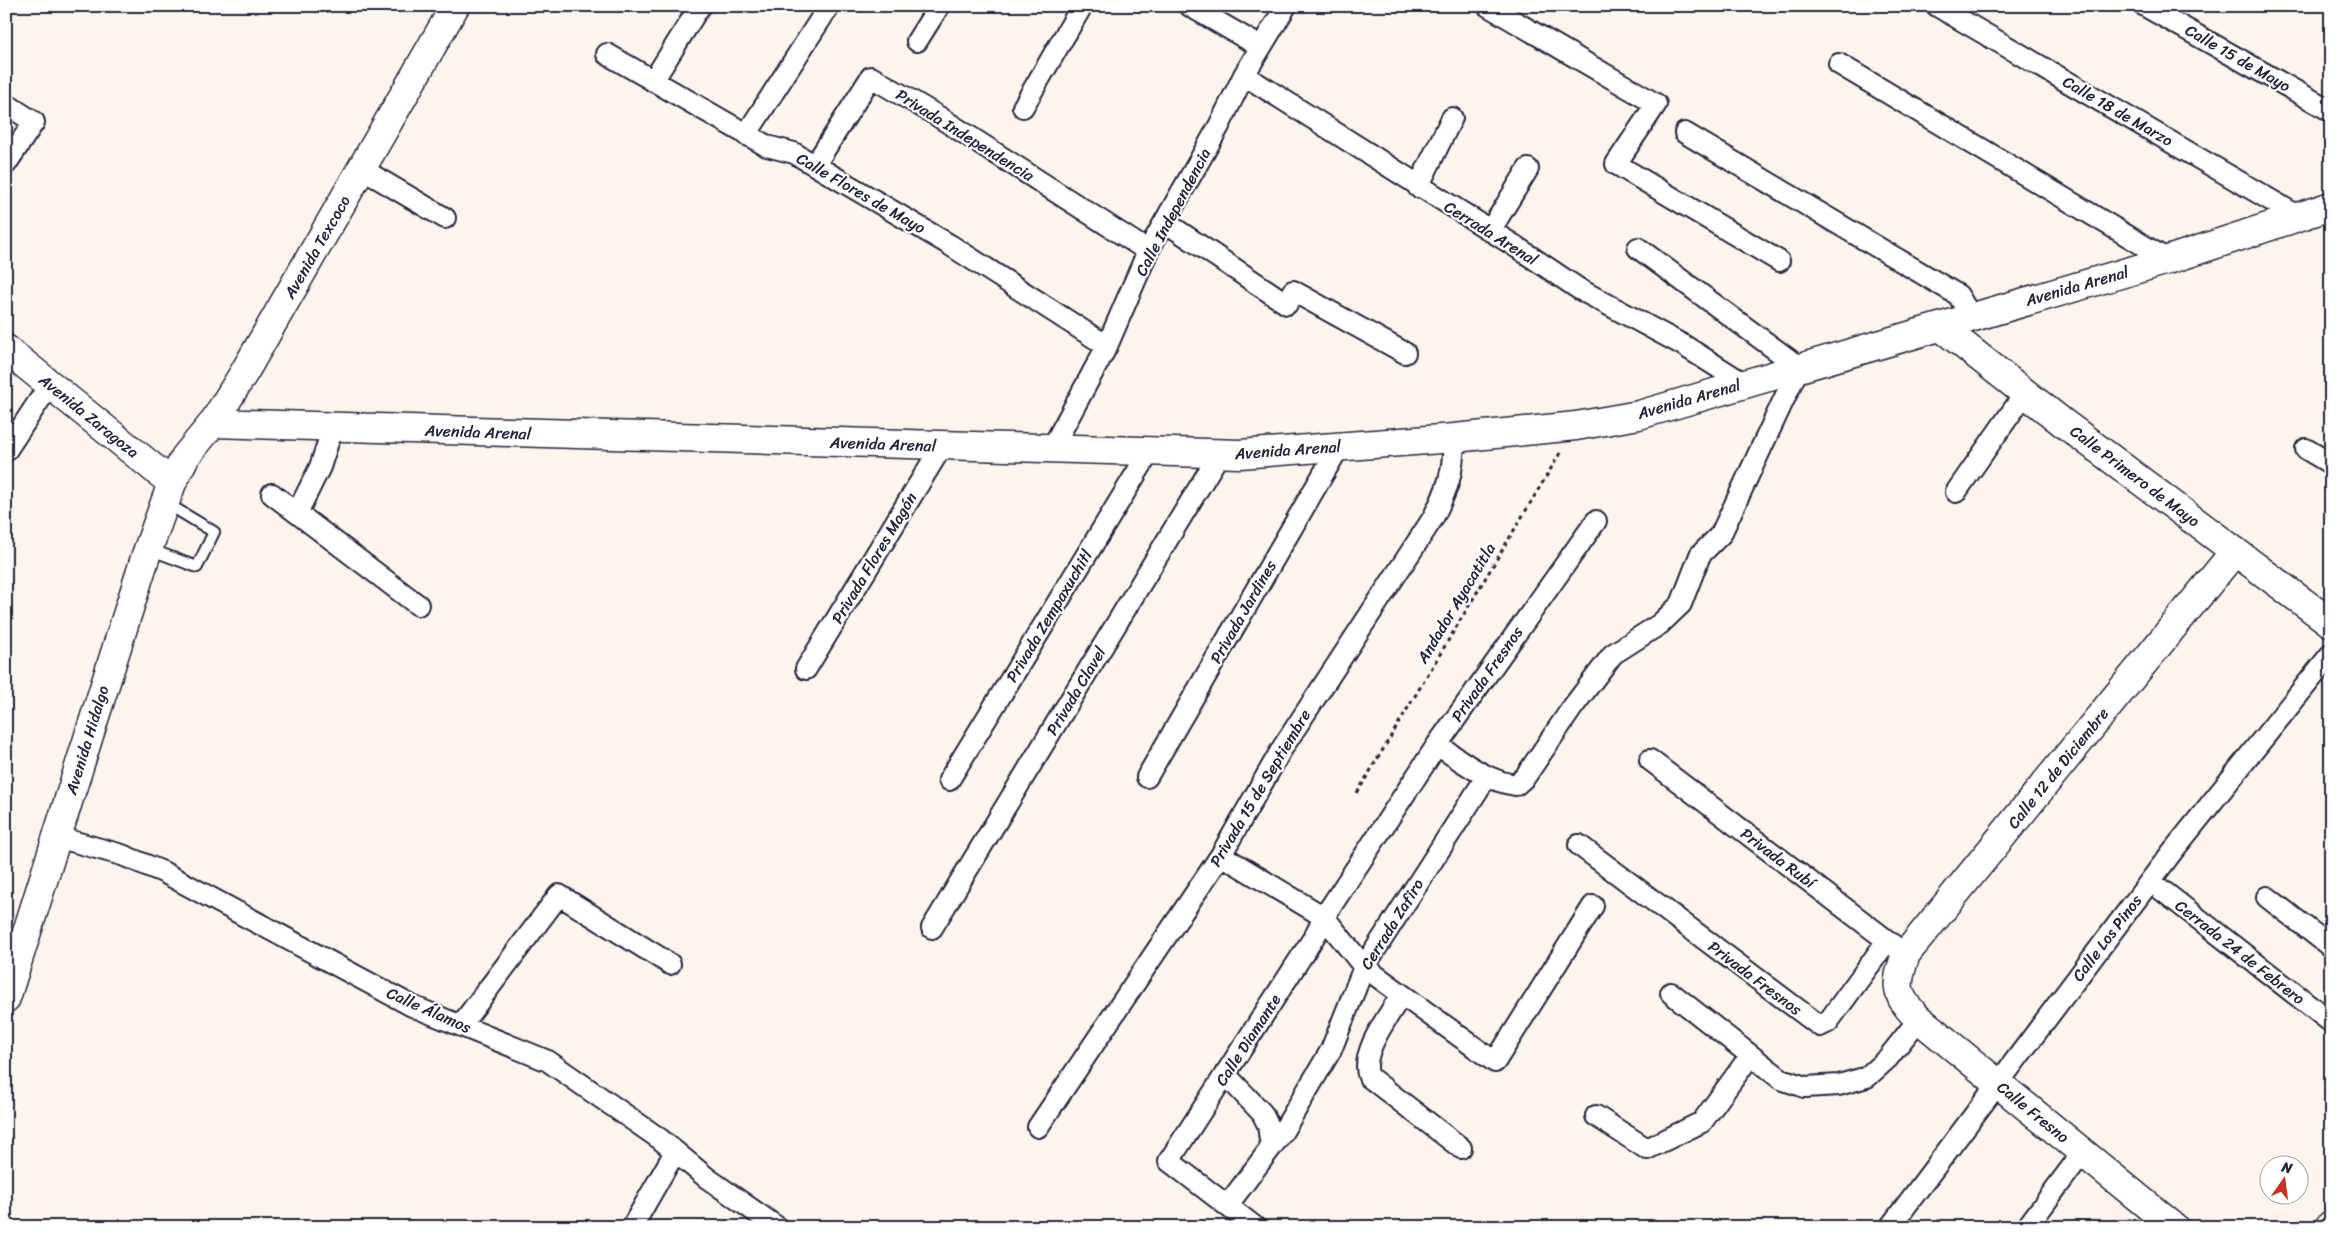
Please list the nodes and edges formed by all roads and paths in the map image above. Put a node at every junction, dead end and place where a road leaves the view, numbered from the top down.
1 (455, 6) edge
2 (700, 6) edge
3 (829, 6) edge
4 (939, 6) edge
5 (1082, 6) edge
6 (1190, 6) edge
7 (1286, 6) edge
8 (1488, 6) edge
9 (1937, 6) edge
10 (2145, 6) edge
11 (917, 41) dead end
12 (1261, 47) junction
13 (607, 54) dead end
14 (1839, 64) dead end
15 (1244, 75) junction
16 (653, 81) junction
17 (6, 104) edge
18 (1023, 107) dead end
19 (2331, 111) edge
20 (1452, 118) dead end
21 (1685, 133) dead end
22 (746, 135) junction
23 (6, 164) edge
24 (815, 165) junction
25 (362, 169) junction
26 (1528, 169) dead end
27 (1418, 186) junction
28 (2331, 206) edge
29 (2298, 216) junction
30 (445, 218) dead end
31 (1165, 222) junction
32 (1490, 231) junction
33 (1638, 248) dead end
34 (1148, 252) junction
35 (2168, 260) junction
36 (1779, 261) dead end
37 (1972, 318) junction
38 (1941, 326) junction
39 (1108, 346) junction
40 (6, 349) edge
41 (1405, 353) dead end
42 (1799, 367) junction
43 (50, 384) junction
44 (1742, 384) junction
45 (2025, 393) junction
46 (213, 423) junction
47 (1576, 426) junction
48 (333, 427) junction
49 (1454, 438) junction
50 (942, 446) junction
51 (1339, 446) junction
52 (1052, 448) junction
53 (2306, 449) dead end
54 (6, 451) edge
55 (1150, 451) junction
56 (1220, 453) junction
57 (2331, 464) edge
58 (1956, 492) dead end
59 (169, 493) junction
60 (272, 494) dead end
61 (297, 513) junction
62 (1596, 521) dead end
63 (148, 549) junction
64 (2235, 551) junction
65 (418, 605) dead end
66 (2331, 623) edge
67 (2331, 654) edge
68 (806, 669) dead end
69 (1438, 745) junction
70 (1650, 760) dead end
71 (1487, 776) junction
72 (1147, 777) dead end
73 (949, 780) dead end
74 (1357, 793) dead end
75 (57, 837) junction
76 (1579, 845) dead end
77 (1221, 855) junction
78 (2150, 882) junction
79 (2267, 897) dead end
80 (1593, 906) dead end
81 (1324, 917) junction
82 (932, 928) dead end
83 (2331, 947) edge
84 (1897, 948) junction
85 (670, 964) dead end
86 (1364, 967) junction
87 (1899, 992) joint
88 (1671, 993) dead end
89 (1401, 995) junction
90 (6, 998) edge
91 (1919, 1018) junction
92 (1812, 1021) joint
93 (2331, 1022) edge
94 (461, 1025) junction
95 (1750, 1056) junction
96 (1226, 1074) junction
97 (1997, 1083) junction
98 (1596, 1116) dead end
99 (1038, 1127) dead end
100 (1276, 1140) junction
101 (1461, 1148) dead end
102 (675, 1152) junction
103 (2083, 1152) junction
104 (1228, 1206) junction
105 (632, 1227) edge
106 (777, 1227) edge
107 (1255, 1227) edge
108 (1890, 1227) edge
109 (2027, 1227) edge
110 (2174, 1227) edge

1 - 25 main road, Avenida Texcoco
2 - 16 street
3 - 22 street
4 - 11 street
5 - 18 street
6 - 12 street
7 - 12 street, Calle Independencia
8 - 36 street
9 - 29 street, Calle 18 de Marzo
10 - 19 street, Calle 15 de Mayo
12 - 15 street, Calle Independencia
13 - 16 street, Calle Flores de Mayo
14 - 35 street
15 - 27 street, Cerrada Arenal
15 - 31 street, Calle Independencia
16 - 22 street, Calle Flores de Mayo
17 - 23 street
20 - 27 street
21 - 37 street
22 - 24 street, Calle Flores de Mayo
24 - 34 street, Privada Independencia
24 - 39 street, Calle Flores de Mayo
25 - 30 street
25 - 46 main road, Avenida Texcoco
26 - 32 street
27 - 32 street, Cerrada Arenal
28 - 29 main road, Avenida Arenal
29 - 35 main road, Avenida Arenal
31 - 34 street, Calle Independencia
31 - 41 street
32 - 44 street, Cerrada Arenal
33 - 42 street
34 - 39 street, Calle Independencia
35 - 37 main road, Avenida Arenal
37 - 38 main road, Avenida Arenal
38 - 42 main road, Avenida Arenal
38 - 45 main road, Calle Primero de Mayo
39 - 52 street, Calle Independencia
40 - 43 main road, Avenida Zaragoza
42 - 44 main road, Avenida Arenal
42 - 71 street
43 - 54 street
43 - 59 main road, Avenida Zaragoza
44 - 47 main road, Avenida Arenal
45 - 58 street
45 - 64 main road, Calle Primero de Mayo
46 - 48 main road, Avenida Arenal
46 - 59 main road, Avenida Texcoco
47 - 49 main road, Avenida Arenal
47 - 74 path, Andador Ayacatitla
48 - 50 main road, Avenida Arenal
48 - 61 street
49 - 51 main road, Avenida Arenal
49 - 77 street, Privada 15 de Septiembre
50 - 52 main road, Avenida Arenal
50 - 68 street, Privada Flores Magón
51 - 56 main road, Avenida Arenal
51 - 72 street, Privada Jardines
52 - 55 main road, Avenida Arenal
53 - 57 street
55 - 56 main road, Avenida Arenal
55 - 73 street, Privada Zempaxuchitl
56 - 82 street, Privada Clavel
59 - 63 main road, Avenida Hidalgo
59 - 63 lane
60 - 61 street
61 - 65 street
62 - 69 street, Privada Fresnos
63 - 75 main road, Avenida Hidalgo
64 - 66 main road, Calle Primero de Mayo
64 - 84 main road, Calle 12 de Diciembre
67 - 78 street, Calle Los Pinos
69 - 71 street
69 - 81 street, Privada Fresnos
70 - 84 street, Privada Rubí
71 - 86 street, Cerrada Zafiro
75 - 90 main road, Avenida Hidalgo
75 - 94 street, Calle Álamos
76 - 92 street, Privada Fresnos
77 - 81 street
77 - 99 street, Privada 15 de Septiembre
78 - 93 street, Cerrada 24 de Febrero
78 - 97 street, Calle Los Pinos
79 - 83 street
80 - 89 street
81 - 86 street
81 - 96 street, Calle Diamante
84 - 87 main road, Calle 12 de Diciembre
84 - 92 street, Calle 12 de Diciembre
85 - 94 street
86 - 89 street
86 - 100 street, Cerrada Zafiro
87 - 91 main road, Calle Fresno
88 - 95 street
89 - 101 street
91 - 95 street
91 - 97 main road, Calle Fresno
94 - 102 street, Calle Álamos
95 - 98 street
96 - 100 street
96 - 104 street, Calle Diamante
97 - 103 main road, Calle Fresno
97 - 108 street, Calle Los Pinos
100 - 104 street, Cerrada Zafiro
102 - 105 street
102 - 106 street, Calle Álamos
103 - 109 street
103 - 110 main road, Calle Fresno
104 - 107 street

